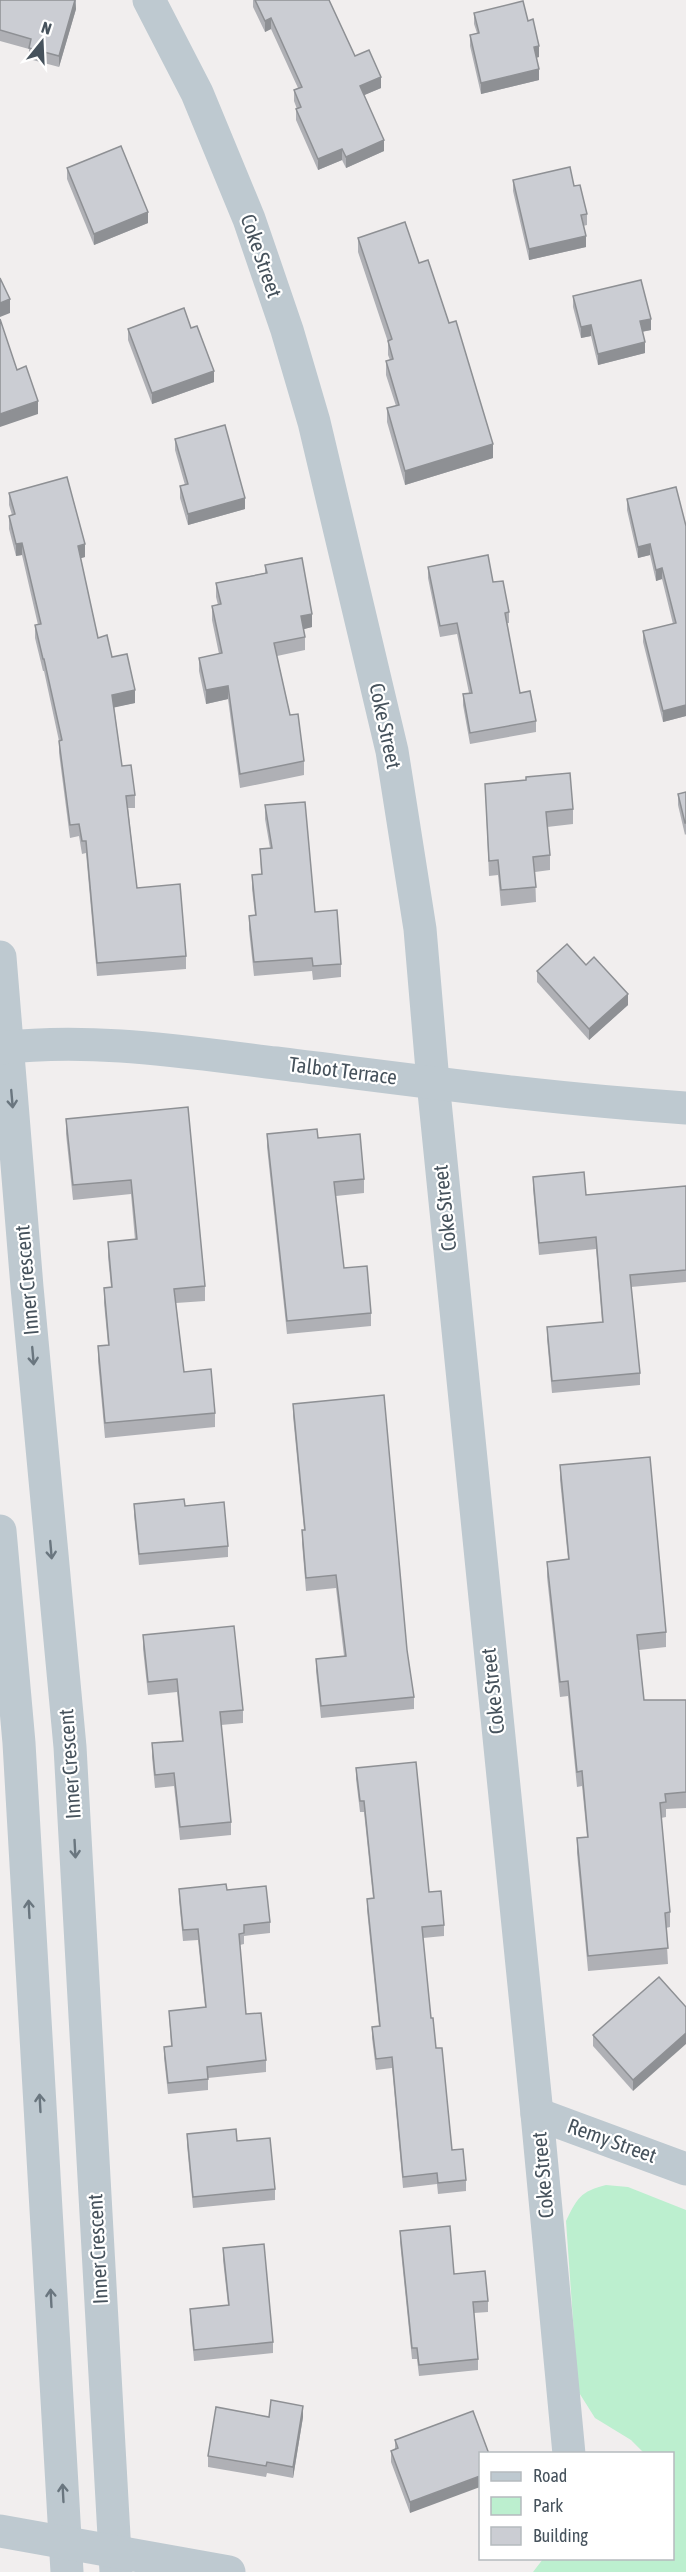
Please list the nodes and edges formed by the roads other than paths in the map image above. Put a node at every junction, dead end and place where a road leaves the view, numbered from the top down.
1 (149, 0) edge
2 (0, 966) edge
3 (4, 1048) edge
4 (433, 1082) junction
5 (686, 1108) edge
6 (0, 1531) edge
7 (537, 2114) junction
8 (686, 2169) edge
9 (569, 2452) edge
10 (0, 2531) edge
11 (66, 2558) edge
12 (115, 2562) edge
13 (229, 2572) edge

1 - 4 street, Coke Street
2 - 3 street, Inner Crescent
3 - 4 street, Talbot Terrace
3 -> 12 street, Inner Crescent
4 - 5 street, Talbot Terrace
4 - 7 street, Coke Street
11 -> 6 street
7 - 8 street, Remy Street
7 - 9 street, Coke Street
10 - 11 street
11 - 12 street
12 - 13 street

